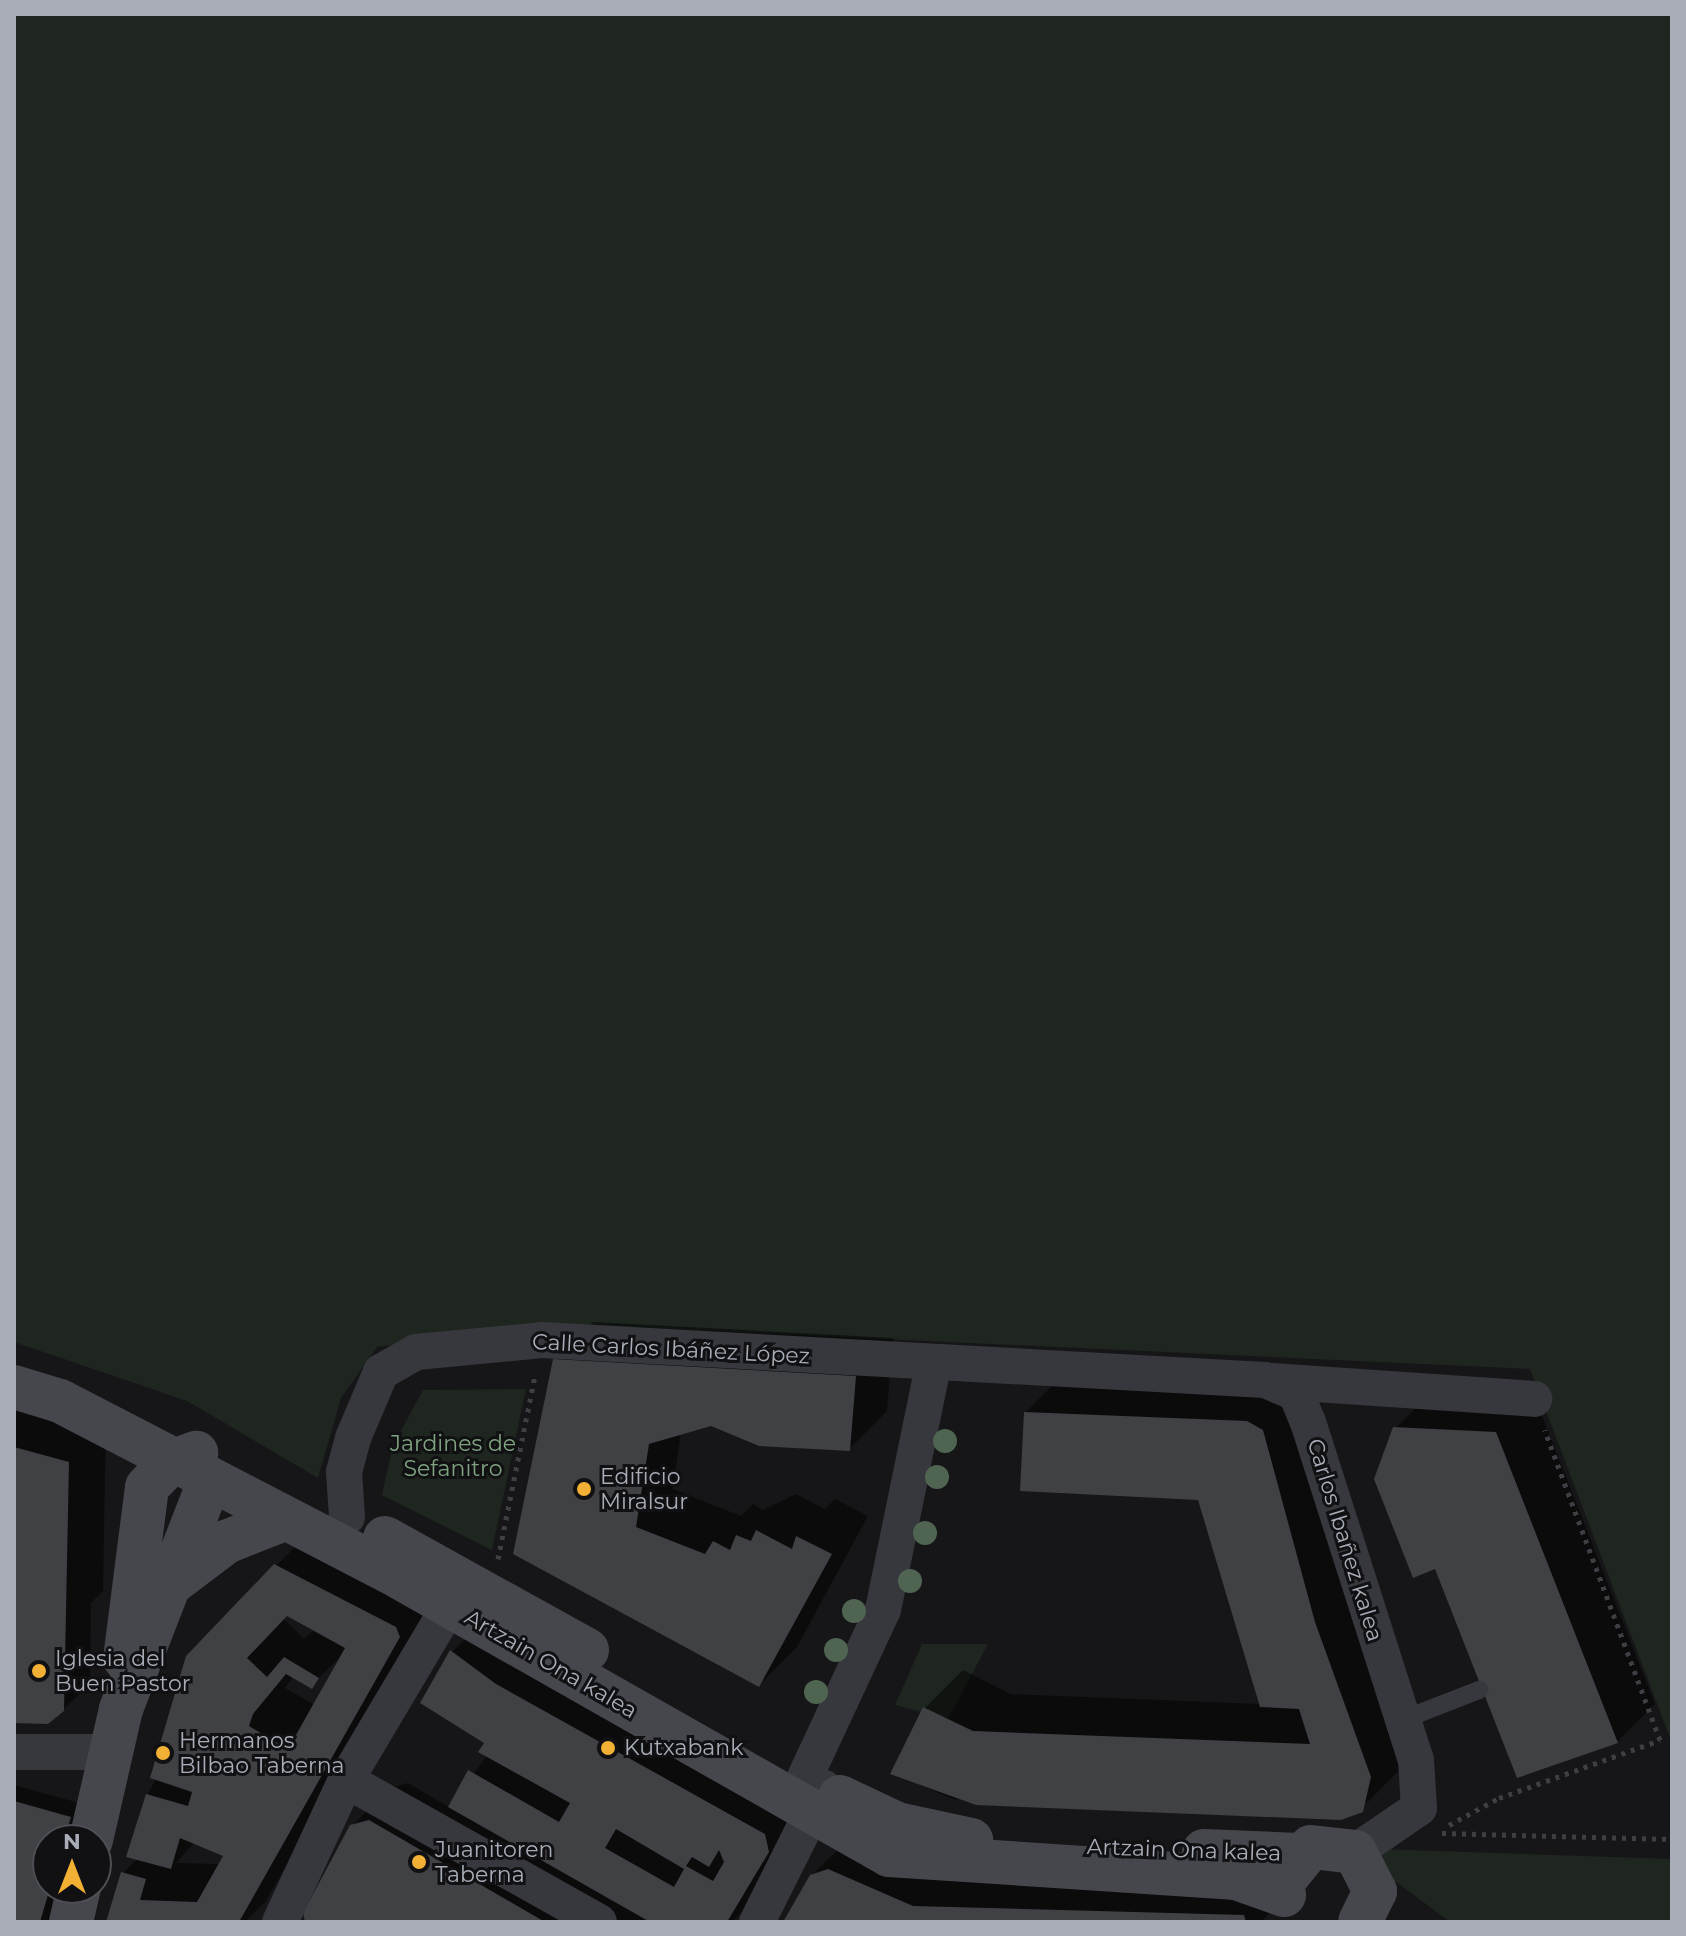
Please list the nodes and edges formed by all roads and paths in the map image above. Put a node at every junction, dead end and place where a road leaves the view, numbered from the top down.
1 (542, 1340) junction
2 (934, 1362) junction
3 (975, 1365) joint
4 (1265, 1380) junction
5 (14, 1387) edge
6 (1534, 1399) joint
7 (69, 1406) junction
8 (194, 1465) junction
9 (347, 1517) junction
10 (284, 1519) junction
11 (137, 1533) junction
12 (166, 1588) junction
13 (468, 1593) junction
14 (1479, 1690) dead end
15 (121, 1709) junction
16 (1402, 1720) junction
17 (14, 1752) edge
18 (112, 1752) junction
19 (346, 1780) junction
20 (814, 1793) junction
21 (95, 1824) edge
22 (1672, 1839) edge
23 (1372, 1842) junction
24 (1299, 1855) junction
25 (1290, 1909) edge
26 (1377, 1912) edge
27 (280, 1922) edge
28 (599, 1922) edge
29 (757, 1922) edge

1 - 2 street, Calle Carlos Ibáñez López
1 - 9 street, Calle Carlos Ibáñez López
1 - 13 path
2 - 3 street, Calle Carlos Ibáñez López
2 - 20 street
3 - 4 street, Carlos Ibañez kalea
4 - 6 street, Carlos Ibañez kalea
4 - 16 street, Carlos Ibañez kalea
5 - 7 main road, Artzain Ona kalea
6 - 22 path
7 - 8 main road, Artzain Ona kalea
7 - 11 main road
8 - 9 main road, Artzain Ona kalea
8 - 10 main road, Artzain Ona kalea
8 - 11 main road
8 - 12 main road
9 - 13 main road, Artzain Ona kalea
10 - 12 main road
10 - 13 main road, Artzain Ona kalea
11 - 15 main road
12 - 15 main road
13 - 19 street
13 - 20 main road, Artzain Ona kalea
14 - 16 lane
15 - 18 main road
16 - 23 street, Carlos Ibañez kalea
17 - 18 street
18 - 21 main road
19 - 27 street
19 - 28 street
20 - 24 main road, Artzain Ona kalea
20 - 25 main road, Artzain Ona kalea
20 - 29 street
23 - 24 main road, Artzain Ona kalea
23 - 26 main road
24 - 25 main road

